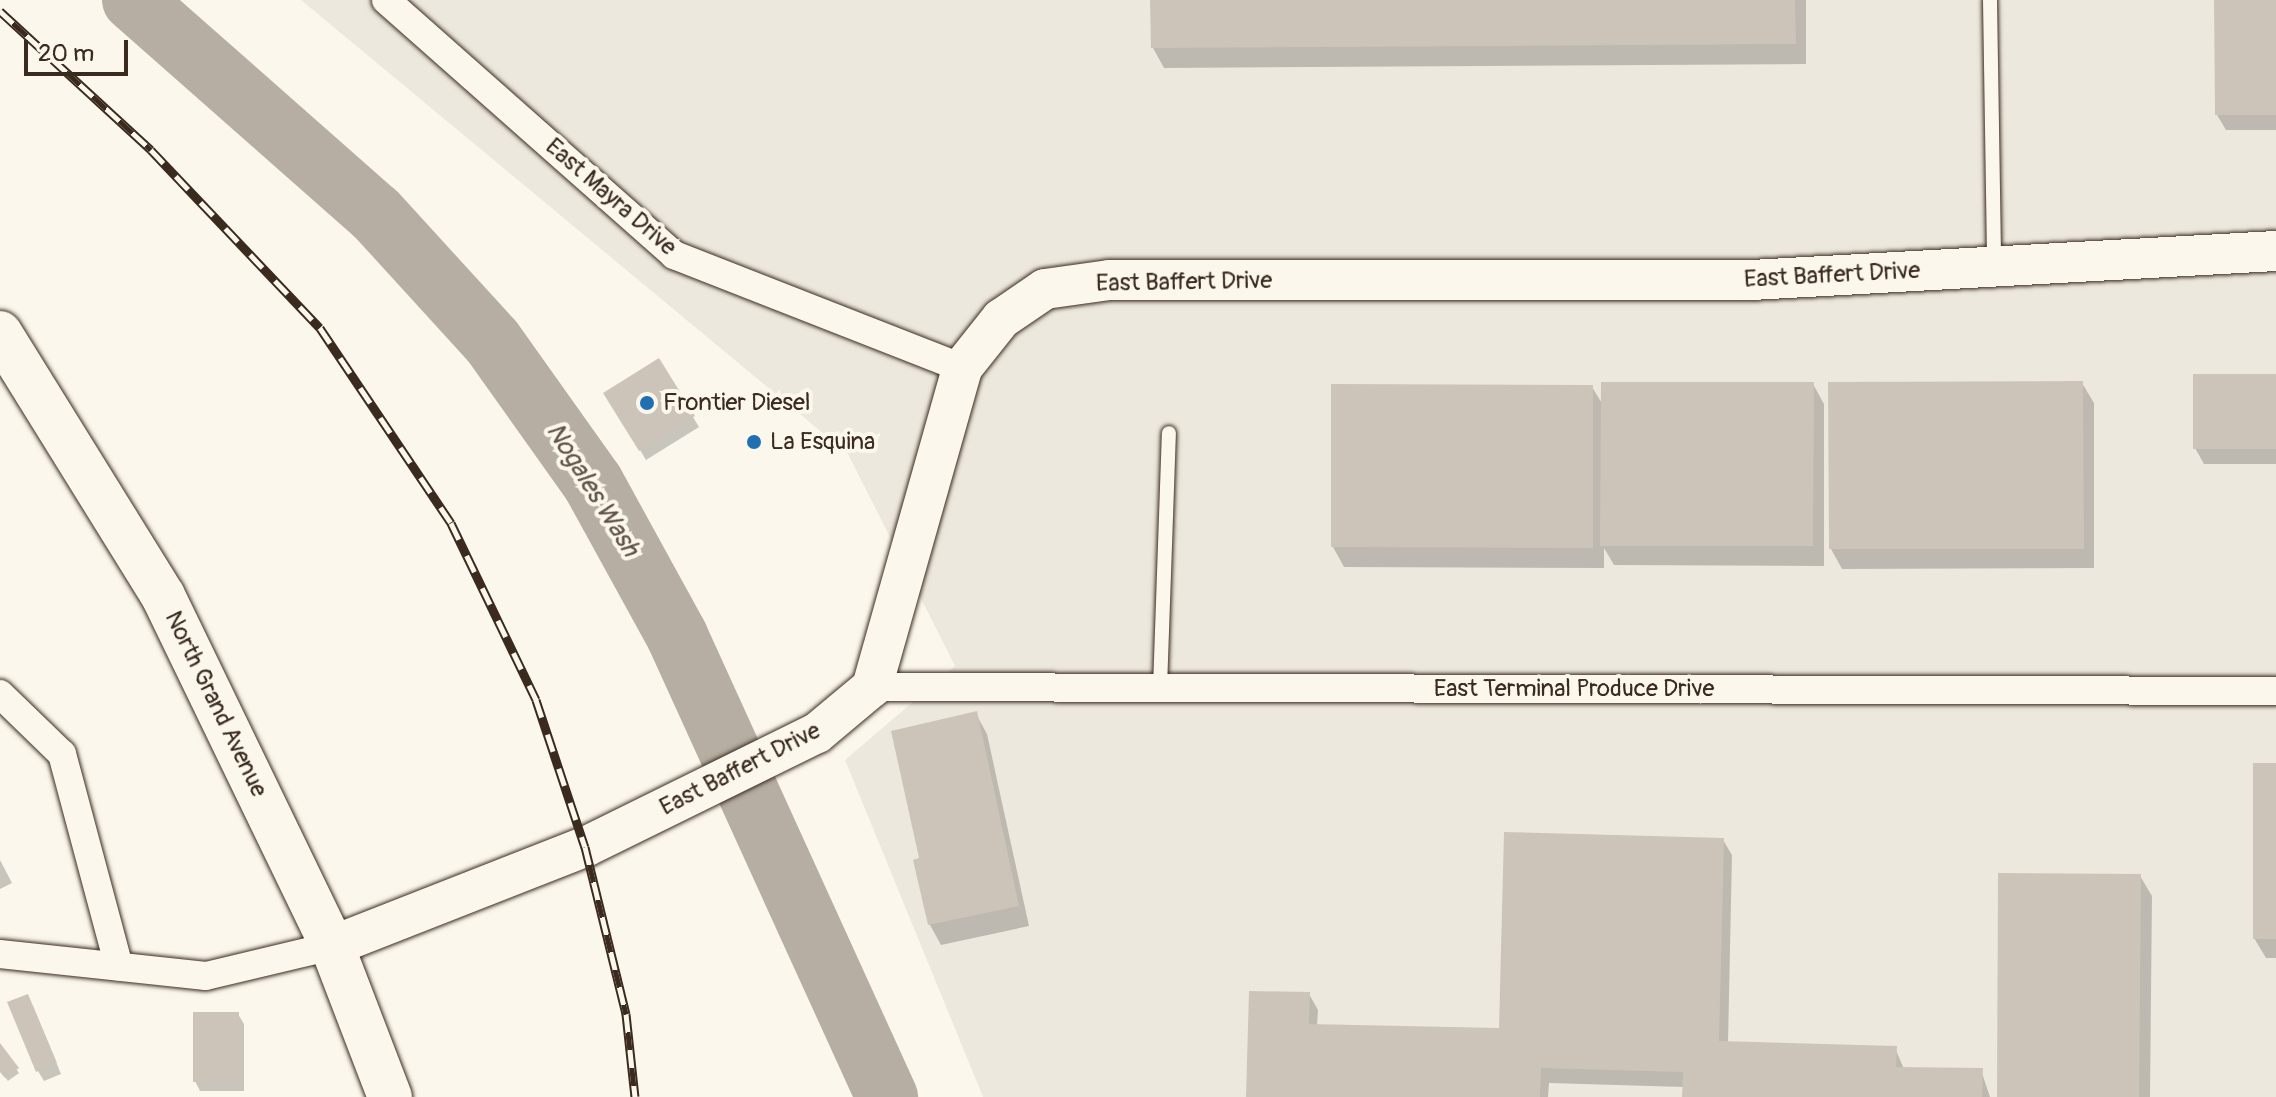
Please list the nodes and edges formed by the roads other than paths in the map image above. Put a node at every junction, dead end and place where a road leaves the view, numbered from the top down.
1 (386, 0) edge
2 (1990, 0) edge
3 (2276, 251) edge
4 (1994, 266) junction
5 (5, 350) edge
6 (962, 368) junction
7 (1169, 433) dead end
8 (872, 687) junction
9 (1160, 688) junction
10 (2276, 691) edge
11 (0, 694) edge
12 (332, 946) junction
13 (0, 954) edge
14 (119, 967) junction
15 (390, 1097) edge

1 - 6 street, East Mayra Drive
2 - 4 lane
3 - 4 street, East Baffert Drive
4 - 6 street, East Baffert Drive
5 - 12 main road, North Grand Avenue
6 - 8 street, East Baffert Drive
7 - 9 lane
8 - 9 street, East Terminal Produce Drive
8 - 12 street, East Baffert Drive
9 - 10 street, East Terminal Produce Drive
11 - 14 street
12 - 14 street
12 - 15 main road, North Grand Avenue
13 - 14 street

